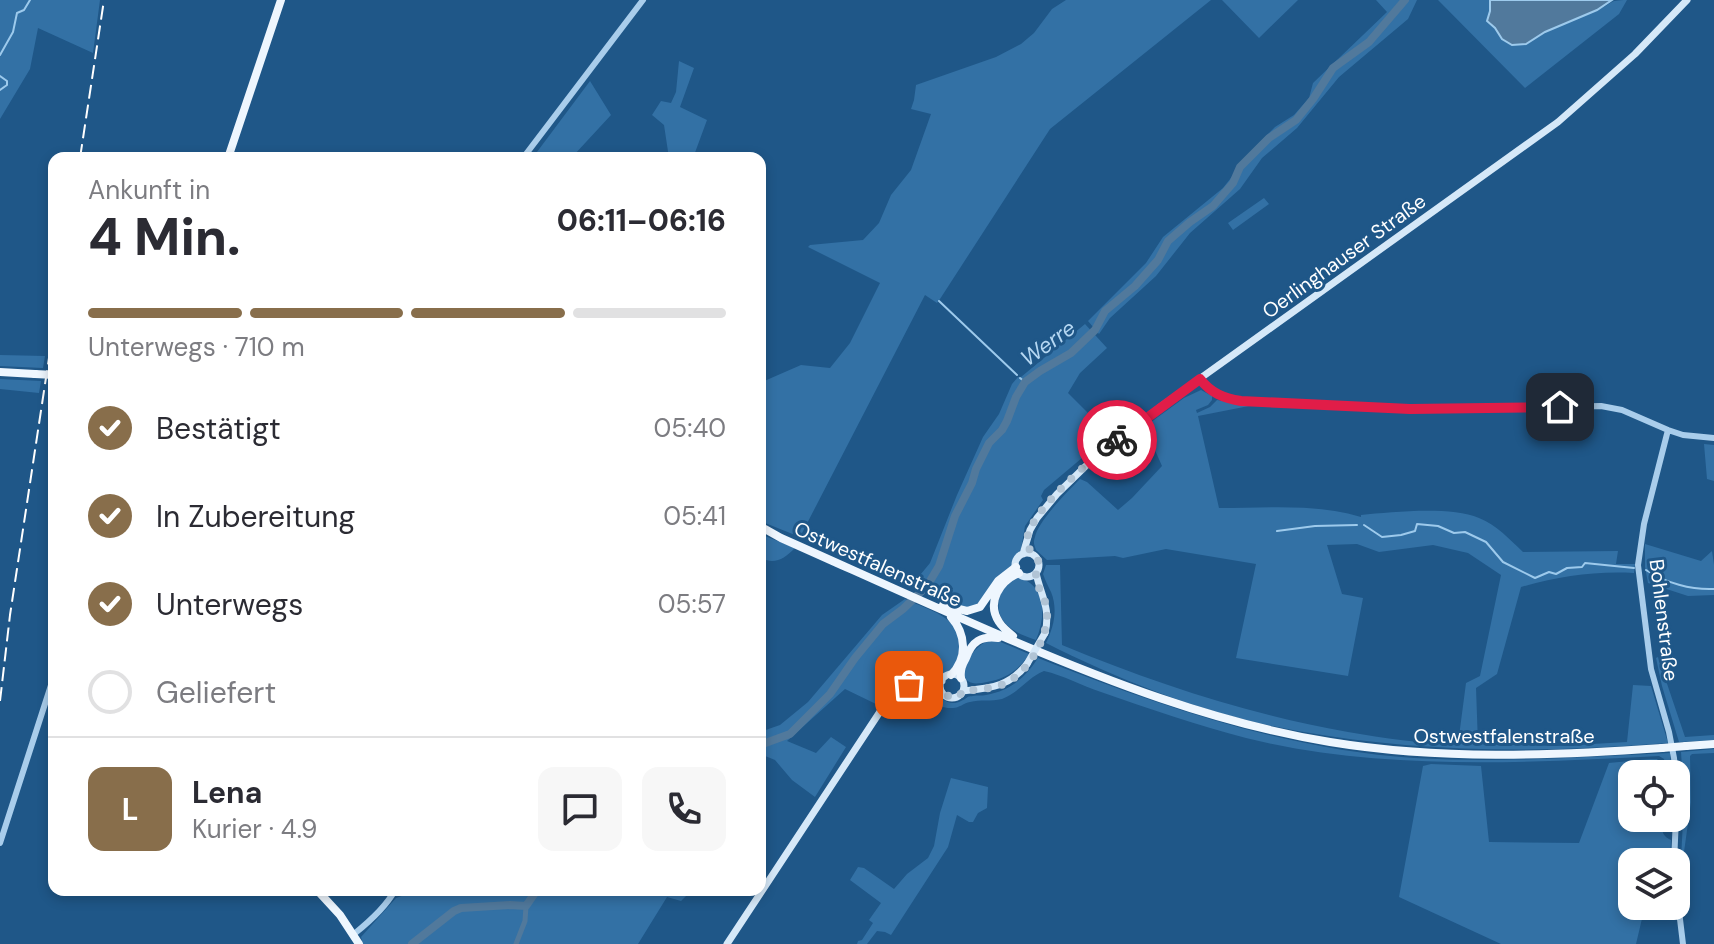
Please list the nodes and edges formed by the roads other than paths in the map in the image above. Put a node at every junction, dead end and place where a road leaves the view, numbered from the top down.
1 (281, 0) edge
2 (643, 0) edge
3 (1687, 0) edge
4 (230, 152) edge
5 (528, 152) edge
6 (0, 372) edge
7 (48, 375) edge
8 (1200, 379) junction
9 (1668, 430) junction
10 (1714, 438) edge
11 (766, 529) edge
12 (1027, 541) junction
13 (1023, 554) junction
14 (1032, 554) junction
15 (1017, 570) junction
16 (1033, 575) junction
17 (942, 607) junction
18 (1012, 638) junction
19 (951, 675) junction
20 (963, 684) junction
21 (942, 685) junction
22 (48, 695) edge
23 (1714, 744) edge
24 (1674, 760) edge
25 (0, 843) edge
26 (766, 885) edge
27 (323, 896) edge
28 (391, 896) edge
29 (759, 896) edge
30 (1680, 920) edge
31 (354, 934) junction
32 (359, 944) edge
33 (727, 944) edge
34 (1683, 944) edge

1 - 4 main road
2 - 5 street
3 - 8 main road, Oerlinghauser Straße
6 - 7 main road, bridge
8 - 9 street
8 - 12 main road, Oerlinghauser Straße
9 - 10 street
9 - 24 street, Bohlenstraße
11 - 17 main road, Ostwestfalenstraße
12 - 13 main road, Oerlinghauser Straße
12 - 14 main road
13 - 14 main road
13 - 15 main road
14 - 16 main road
15 - 16 main road
15 - 17 main road
15 - 18 main road
16 - 20 main road, bridge
17 - 18 main road, Ostwestfalenstraße
17 - 19 main road
18 - 20 main road
18 - 23 main road, Ostwestfalenstraße, bridge
19 - 20 main road
19 - 21 main road
20 - 21 main road
21 - 26 main road
22 - 25 street
27 - 31 main road
28 - 31 street
29 - 33 main road
30 - 34 street
31 - 32 main road

